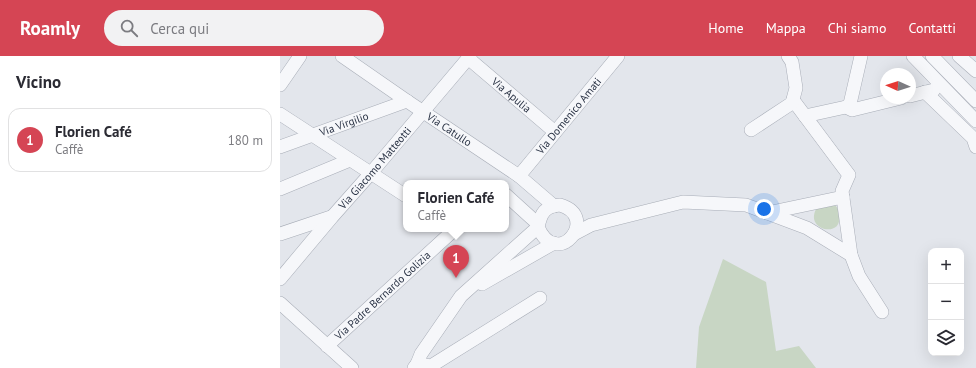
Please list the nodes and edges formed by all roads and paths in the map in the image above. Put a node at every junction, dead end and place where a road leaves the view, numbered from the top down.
1 (300, 56) edge
2 (788, 56) edge
3 (861, 56) edge
4 (913, 56) edge
5 (932, 56) edge
6 (959, 56) edge
7 (347, 57) edge
8 (469, 57) edge
9 (614, 57) edge
10 (976, 71) edge
11 (280, 85) edge
12 (943, 87) junction
13 (926, 92) junction
14 (916, 94) edge
15 (793, 100) junction
16 (407, 101) junction
17 (976, 101) edge
18 (880, 103) edge
19 (846, 107) junction
20 (423, 111) junction
21 (280, 114) edge
22 (805, 116) junction
23 (976, 120) edge
24 (751, 130) dead end
25 (555, 132) junction
26 (312, 136) junction
27 (280, 147) edge
28 (976, 147) edge
29 (350, 160) junction
30 (371, 173) junction
31 (519, 176) junction
32 (280, 189) edge
33 (403, 194) edge
34 (843, 197) junction
35 (509, 198) edge
36 (554, 206) junction
37 (767, 213) junction
38 (575, 216) junction
39 (332, 217) junction
40 (596, 224) junction
41 (538, 225) junction
42 (451, 232) edge
43 (280, 234) edge
44 (574, 234) junction
45 (554, 243) junction
46 (851, 256) junction
47 (280, 279) edge
48 (461, 296) junction
49 (540, 298) dead end
50 (280, 303) edge
51 (882, 312) dead end
52 (327, 346) junction
53 (415, 366) edge
54 (352, 368) edge

1 - 11 street
2 - 15 street
3 - 19 street
4 - 12 street
5 - 17 street
6 - 10 street
7 - 16 street, Via Catullo
8 - 20 street, Via Giacomo Matteotti
8 - 25 street, Via Apulia
9 - 25 street, Via Domenico Amati
12 - 13 street
12 - 23 street
13 - 14 street
13 - 28 street
15 - 22 street
15 - 24 street
16 - 20 street, Via Catullo
16 - 26 street, Via Virgilio
18 - 19 street
19 - 22 street
20 - 30 street, Via Giacomo Matteotti
20 - 31 street, Via Catullo
21 - 26 street
22 - 34 street
25 - 31 street, Via Domenico Amati
26 - 27 street, Via Virgilio
26 - 29 street
29 - 30 street
29 - 32 street
30 - 33 street
30 - 39 street, Via Giacomo Matteotti
31 - 36 street, Via Catullo
34 - 37 street
34 - 46 street
35 - 41 street
36 - 38 street
36 - 41 street
37 - 40 street
37 - 46 street
38 - 40 street
38 - 44 street
39 - 43 street
39 - 47 street, Via Giacomo Matteotti
40 - 44 street
41 - 45 street
41 - 48 street
42 - 52 street, Via Padre Bernardo Golizia
44 - 45 street
45 - 48 street
46 - 51 street
48 - 53 street
49 - 53 street
50 - 52 street
52 - 54 street

